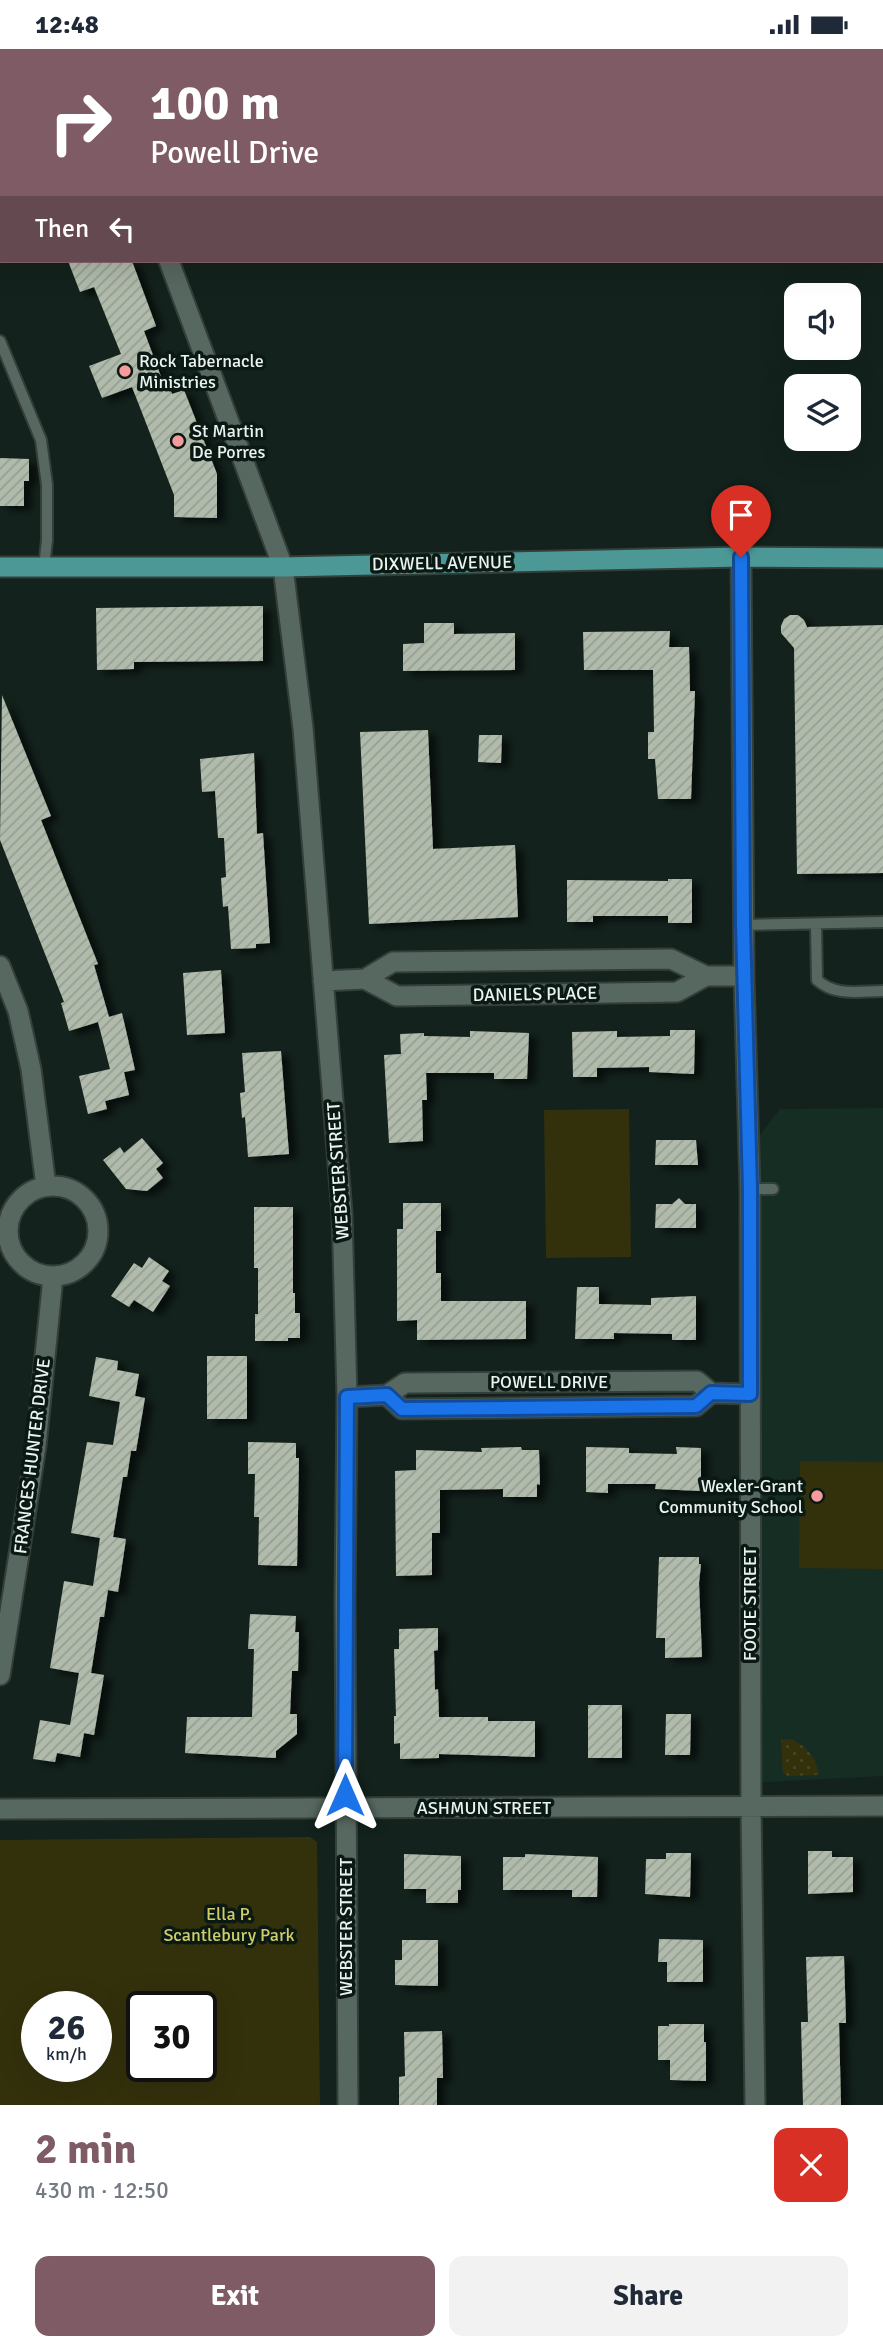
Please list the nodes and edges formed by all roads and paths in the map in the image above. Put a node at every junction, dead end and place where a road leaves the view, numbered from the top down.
1 (170, 263) edge
2 (0, 341) edge
3 (741, 557) junction
4 (883, 558) edge
5 (0, 567) edge
6 (44, 567) junction
7 (283, 567) junction
8 (883, 922) edge
9 (816, 923) junction
10 (743, 925) junction
11 (0, 966) edge
12 (706, 976) junction
13 (744, 976) junction
14 (365, 979) junction
15 (323, 981) junction
16 (883, 991) edge
17 (47, 1186) junction
18 (750, 1189) junction
19 (773, 1189) dead end
20 (53, 1277) junction
21 (750, 1394) junction
22 (347, 1397) junction
23 (0, 1675) edge
24 (883, 1806) edge
25 (751, 1807) junction
26 (0, 1809) edge
27 (345, 1809) junction
28 (348, 2105) edge
29 (755, 2105) edge

1 - 7 street, WEBSTER STREET
2 - 6 lane
3 - 4 main road, DIXWELL AVENUE
3 - 7 main road, DIXWELL AVENUE
3 - 10 street, FOOTE STREET
5 - 6 main road, DIXWELL AVENUE
6 - 7 main road, DIXWELL AVENUE
7 - 15 street, WEBSTER STREET
8 - 9 lane
9 - 10 lane
9 - 16 lane
10 - 13 street, FOOTE STREET
11 - 17 street
12 - 13 street, DANIELS PLACE
12 - 14 street, DANIELS PLACE
12 - 14 street, DANIELS PLACE
13 - 18 street, FOOTE STREET
14 - 15 street, DANIELS PLACE
15 - 22 street, WEBSTER STREET
17 - 20 street
17 - 20 street
18 - 19 lane
18 - 21 street, FOOTE STREET
20 - 23 street, FRANCES HUNTER DRIVE
21 - 22 street, POWELL DRIVE
21 - 25 street, FOOTE STREET
22 - 27 street, WEBSTER STREET
24 - 25 street, ASHMUN STREET
25 - 27 street, ASHMUN STREET
25 - 29 street, FOOTE STREET
26 - 27 street, ASHMUN STREET
27 - 28 street, WEBSTER STREET

